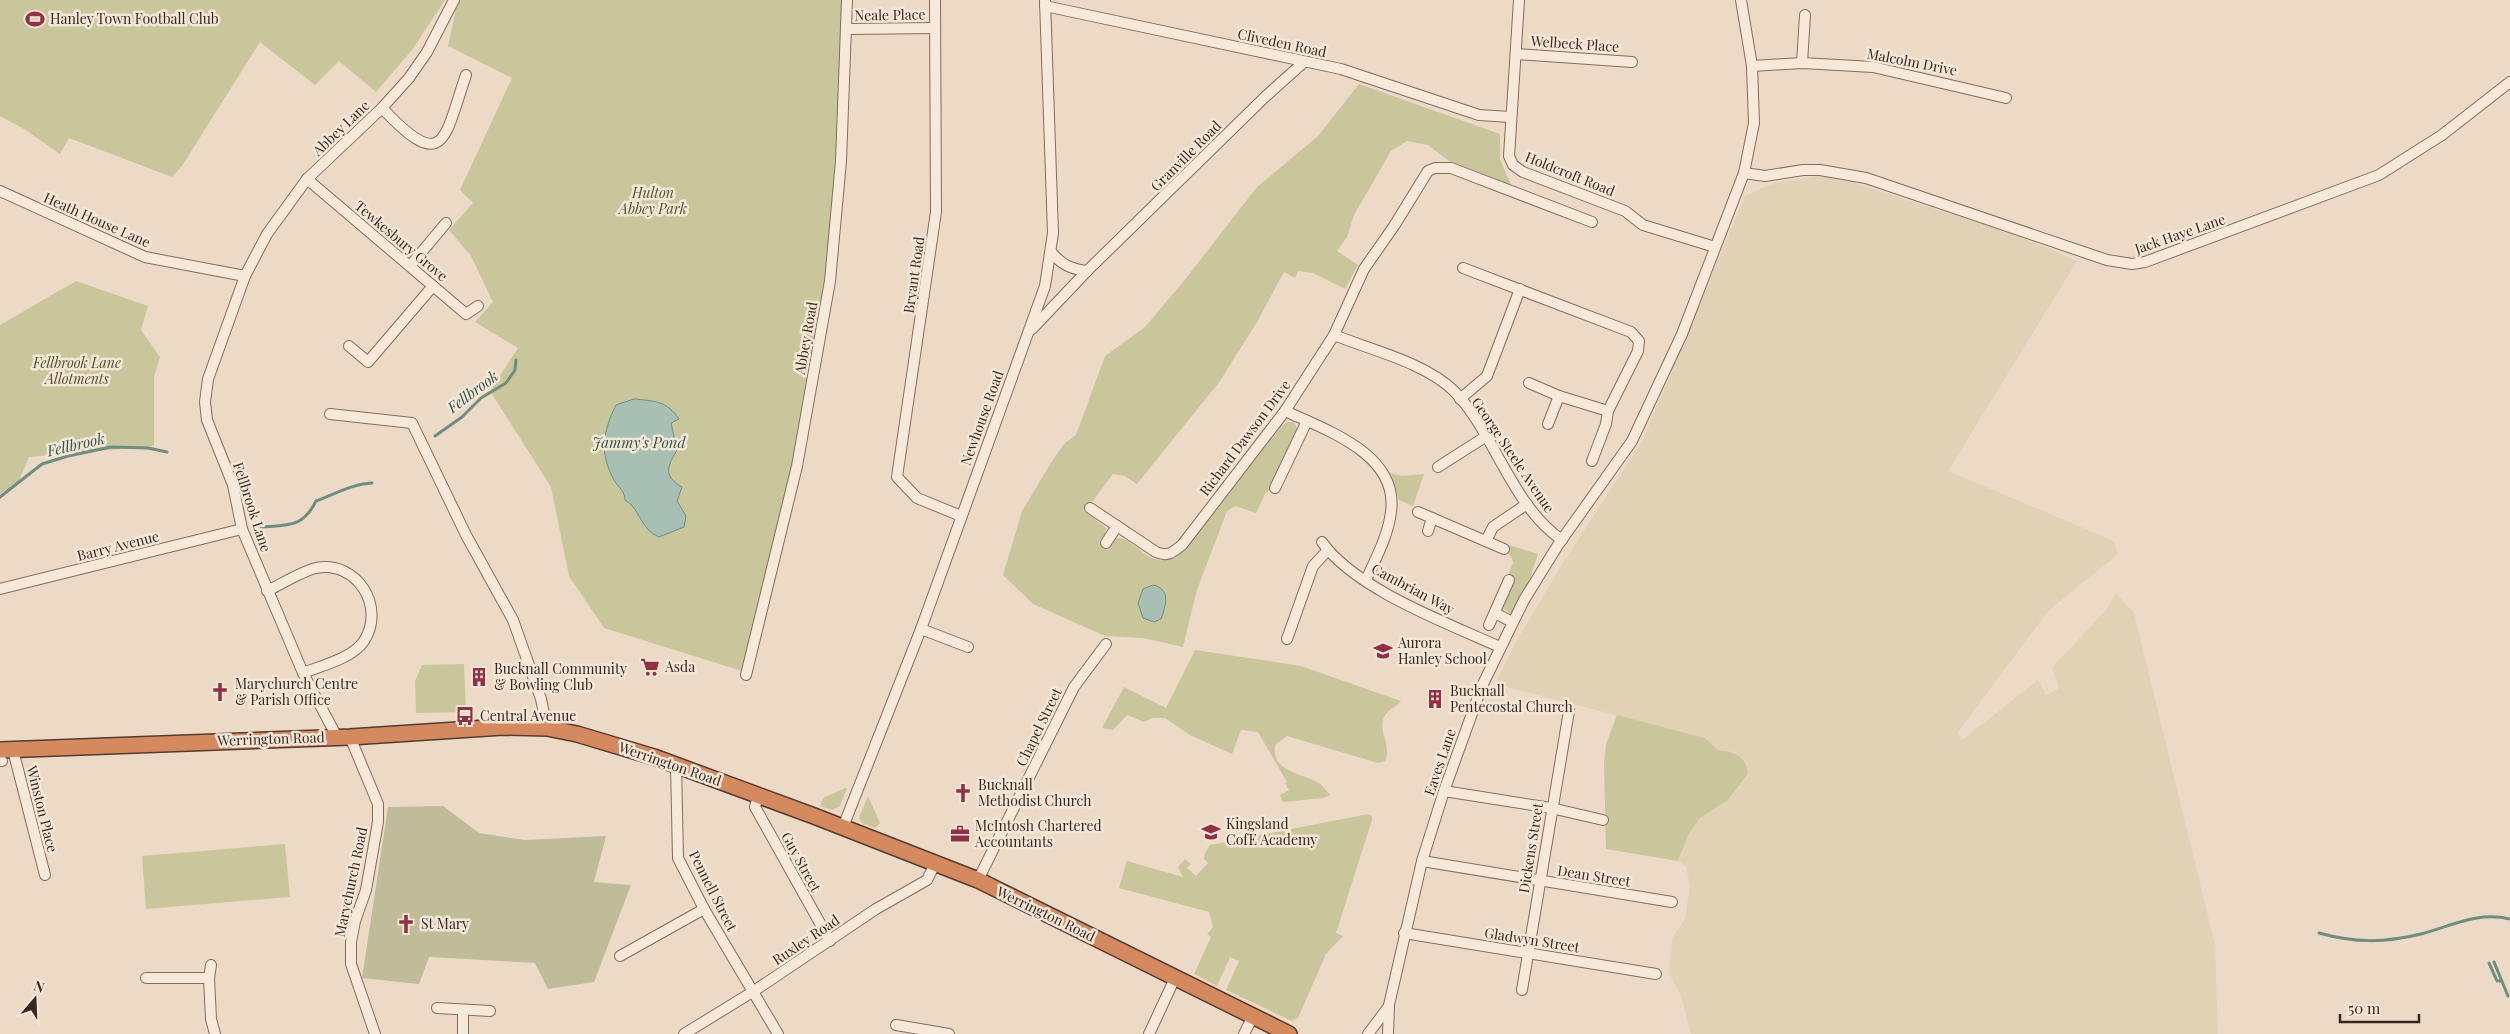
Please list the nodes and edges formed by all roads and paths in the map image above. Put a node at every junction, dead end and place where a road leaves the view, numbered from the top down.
1 (454, 0) edge
2 (846, 0) edge
3 (935, 0) edge
4 (1519, 0) edge
5 (1741, 0) edge
6 (1045, 3) edge
7 (1805, 15) dead end
8 (934, 28) junction
9 (847, 29) junction
10 (1516, 54) junction
11 (1304, 62) junction
12 (1632, 62) dead end
13 (1802, 63) junction
14 (1752, 66) junction
15 (466, 74) dead end
16 (2510, 82) edge
17 (2006, 98) dead end
18 (382, 108) junction
19 (1510, 118) junction
20 (1744, 173) junction
21 (308, 179) junction
22 (0, 191) edge
23 (1592, 222) dead end
24 (446, 224) dead end
25 (1715, 247) junction
26 (1051, 252) junction
27 (410, 266) junction
28 (1463, 268) dead end
29 (1088, 271) junction
30 (245, 276) junction
31 (433, 286) junction
32 (1520, 289) junction
33 (478, 306) dead end
34 (1030, 331) junction
35 (1334, 335) junction
36 (349, 346) dead end
37 (1529, 383) dead end
38 (1559, 396) junction
39 (1460, 399) junction
40 (1608, 410) junction
41 (1285, 411) junction
42 (330, 414) dead end
43 (1306, 421) junction
44 (1548, 424) dead end
45 (1485, 437) junction
46 (1592, 460) dead end
47 (1438, 467) dead end
48 (1275, 488) dead end
49 (1527, 504) junction
50 (1090, 508) dead end
51 (1418, 512) dead end
52 (961, 516) junction
53 (1432, 518) junction
54 (1117, 526) junction
55 (242, 529) junction
56 (1428, 531) dead end
57 (1486, 541) junction
58 (1560, 542) junction
59 (1106, 543) dead end
60 (1504, 548) dead end
61 (1366, 580) junction
62 (1509, 580) dead end
63 (0, 589) edge
64 (267, 591) junction
65 (1495, 613) junction
66 (1512, 622) junction
67 (1489, 625) dead end
68 (921, 629) junction
69 (1286, 640) dead end
70 (1106, 644) dead end
71 (968, 647) dead end
72 (1500, 647) junction
73 (303, 673) junction
74 (746, 675) dead end
75 (1569, 712) dead end
76 (547, 728) junction
77 (344, 737) junction
78 (4, 756) edge
79 (676, 765) junction
80 (1444, 791) junction
81 (758, 795) junction
82 (1551, 808) junction
83 (1603, 820) dead end
84 (843, 827) junction
85 (1422, 861) junction
86 (936, 862) junction
87 (45, 876) dead end
88 (978, 880) junction
89 (1540, 881) junction
90 (1672, 902) dead end
91 (704, 910) junction
92 (1404, 933) junction
93 (830, 941) junction
94 (1529, 954) junction
95 (620, 956) dead end
96 (211, 965) dead end
97 (1656, 974) dead end
98 (146, 978) dead end
99 (209, 978) junction
100 (1174, 978) junction
101 (1522, 990) dead end
102 (754, 991) junction
103 (1390, 1005) junction
104 (438, 1008) dead end
105 (463, 1010) junction
106 (490, 1011) dead end
107 (1253, 1016) junction
108 (896, 1025) dead end
109 (215, 1034) edge
110 (376, 1034) edge
111 (462, 1034) edge
112 (684, 1034) edge
113 (778, 1034) edge
114 (949, 1034) edge
115 (1149, 1034) edge
116 (1244, 1034) edge
117 (1289, 1034) edge
118 (1368, 1034) edge
119 (1388, 1034) edge

1 - 18 street, Abbey Lane
2 - 9 street, Abbey Road
3 - 8 street, Bryant Road
4 - 10 street, Holdcroft Road
5 - 14 street, Eaves Lane
6 - 11 street, Cliveden Road
6 - 26 street, Newhouse Road
7 - 13 street
8 - 9 street, Neale Place
8 - 52 street, Bryant Road
9 - 74 street, Abbey Road
10 - 12 street, Welbeck Place
10 - 19 street, Holdcroft Road
11 - 19 street, Cliveden Road
11 - 29 street, Granville Road
13 - 14 street, Malcolm Drive
13 - 17 street, Malcolm Drive
14 - 20 street, Eaves Lane
15 - 18 street
16 - 20 street, Jack Haye Lane
18 - 21 street, Abbey Lane
19 - 25 street, Holdcroft Road
20 - 25 street, Eaves Lane
21 - 27 street, Tewkesbury Grove
21 - 30 street, Abbey Lane
22 - 30 street, Heath House Lane
23 - 35 street, Richard Dawson Drive
24 - 27 street
25 - 58 street, Eaves Lane
26 - 29 street
26 - 34 street, Newhouse Road
27 - 31 street, Tewkesbury Grove
28 - 32 street
29 - 34 street, Granville Road
30 - 55 street, Fellbrook Lane
31 - 33 street, Tewkesbury Grove
31 - 36 street
32 - 39 street
32 - 40 street
34 - 52 street, Newhouse Road
35 - 39 street, George Steele Avenue
35 - 41 street, Richard Dawson Drive
37 - 38 street
38 - 40 street
38 - 44 street
39 - 45 street, George Steele Avenue
40 - 46 street
41 - 43 street
41 - 54 street, Richard Dawson Drive
42 - 76 street
43 - 48 street
43 - 61 street
45 - 47 street
45 - 49 street, George Steele Avenue
49 - 57 street
49 - 58 street, George Steele Avenue
50 - 54 street, Richard Dawson Drive
51 - 53 street
52 - 68 street, Newhouse Road
53 - 56 street
53 - 57 street
54 - 59 street
55 - 63 street, Barry Avenue
55 - 64 street, Fellbrook Lane
57 - 60 street
58 - 66 street, Eaves Lane
61 - 69 street, Cambrian Way
61 - 72 street, Cambrian Way
62 - 65 street
64 - 73 street, Fellbrook Lane
64 - 73 street
65 - 66 street
65 - 67 street
66 - 72 street, Eaves Lane
68 - 71 street
68 - 84 street, Newhouse Road
70 - 88 street, Chapel Street
72 - 80 street, Eaves Lane
73 - 77 street, Fellbrook Lane
75 - 82 street, Dickens Street
76 - 77 highway, Werrington Road
76 - 79 highway, Werrington Road
77 - 78 highway, Werrington Road
77 - 110 street, Marychurch Road
78 - 87 street, Winston Place
79 - 81 highway, Werrington Road
79 - 91 street, Pennell Street
80 - 82 street
80 - 85 street, Eaves Lane
81 - 84 highway, Werrington Road
81 - 93 street, Guy Street
82 - 83 street
82 - 89 street, Dickens Street
84 - 86 highway, Werrington Road
85 - 89 street, Dean Street
85 - 92 street, Eaves Lane
86 - 88 highway, Werrington Road
86 - 93 street, Ruxley Road
88 - 100 highway, Werrington Road
89 - 90 street, Dean Street
89 - 94 street, Dickens Street
91 - 95 street
91 - 102 street, Pennell Street
92 - 94 street, Gladwyn Street
92 - 103 street, Eaves Lane
93 - 102 street, Ruxley Road
94 - 97 street, Gladwyn Street
94 - 101 street, Dickens Street
96 - 99 street
98 - 99 street
99 - 109 street
100 - 107 highway, Werrington Road
100 - 115 street
102 - 112 street, Ruxley Road
102 - 113 street, Pennell Street
103 - 118 street, Eaves Lane
103 - 119 street, Eaves Lane
104 - 105 street
105 - 106 street
105 - 111 street
107 - 116 street
107 - 117 highway, Werrington Road
108 - 114 street

